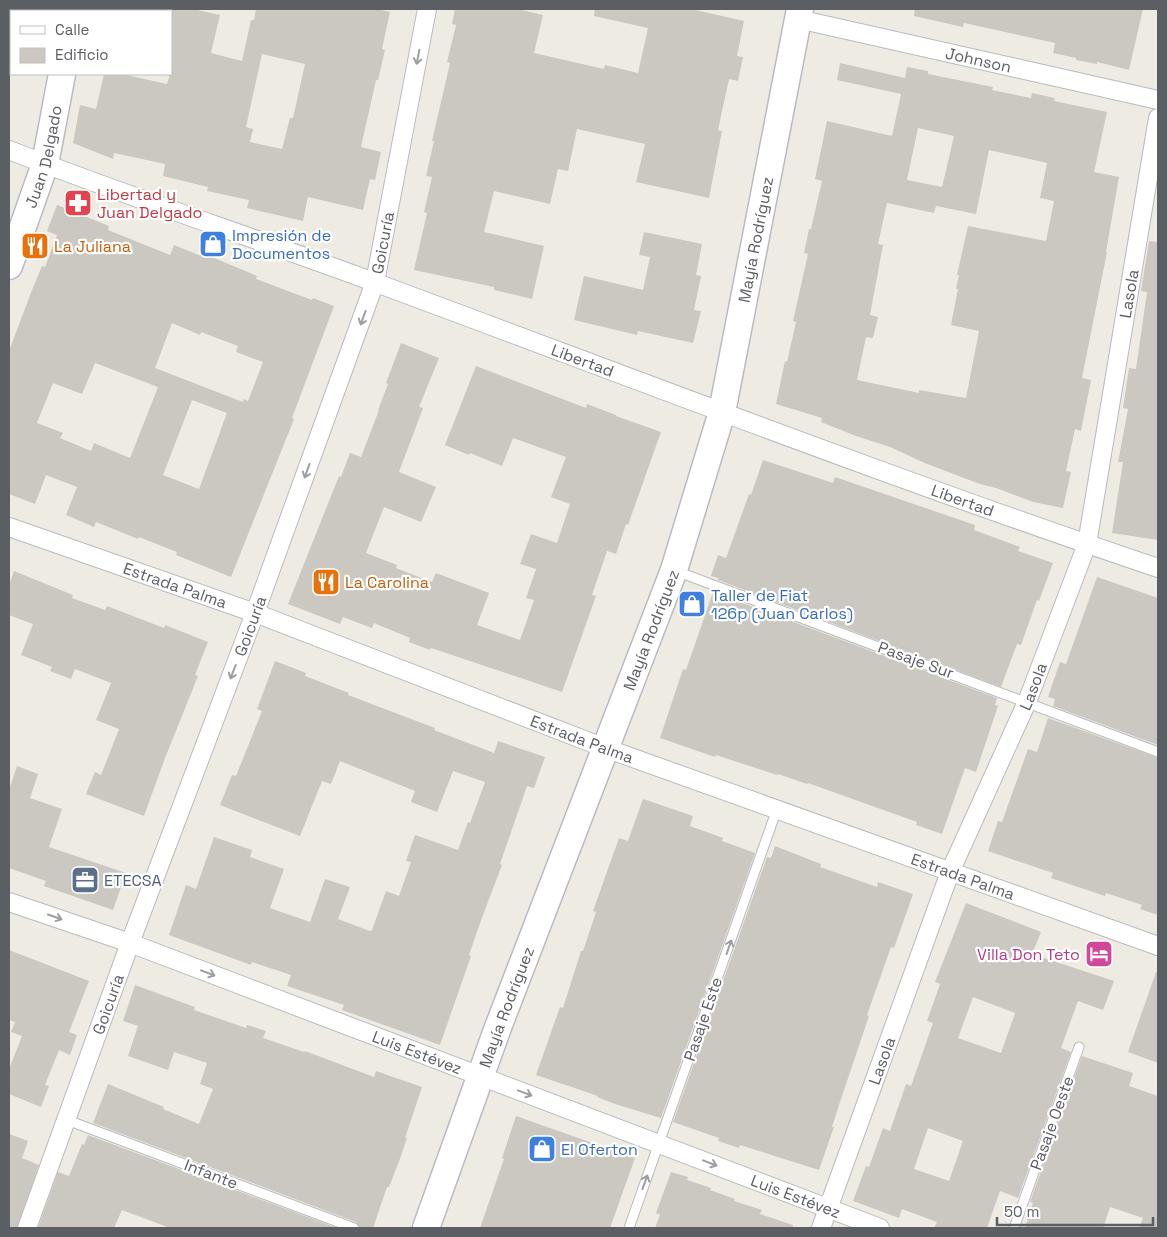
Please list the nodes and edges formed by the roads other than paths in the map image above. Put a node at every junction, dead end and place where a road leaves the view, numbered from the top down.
1 (427, 9) edge
2 (799, 14) edge
3 (62, 75) edge
4 (1158, 100) edge
5 (1158, 118) edge
6 (9, 150) edge
7 (45, 164) junction
8 (9, 266) edge
9 (376, 282) junction
10 (722, 412) junction
11 (9, 527) edge
12 (1087, 544) junction
13 (1158, 568) edge
14 (674, 570) junction
15 (255, 613) junction
16 (1027, 702) junction
17 (605, 748) junction
18 (1158, 752) edge
19 (777, 809) junction
20 (950, 872) junction
21 (9, 902) edge
22 (130, 943) junction
23 (1158, 946) edge
24 (1079, 1047) dead end
25 (480, 1076) junction
26 (67, 1120) junction
27 (659, 1144) junction
28 (829, 1208) junction
29 (27, 1228) edge
30 (354, 1228) edge
31 (426, 1228) edge
32 (628, 1228) edge
33 (821, 1228) edge
34 (880, 1228) edge
35 (1014, 1228) edge

1 -> 9 street, Goicuría
2 - 4 street, Johnson
2 - 10 main road, Mayía Rodríguez
3 - 7 main road, Juan Delgado
5 - 12 street, Lasola
6 - 7 street, Libertad
7 - 8 main road, Juan Delgado
7 - 9 street, Libertad
9 - 10 street, Libertad
9 -> 15 street, Goicuría
10 - 12 street, Libertad
10 - 14 main road, Mayía Rodríguez
11 - 15 street, Estrada Palma
12 - 13 street, Libertad
12 - 16 street, Lasola
14 - 16 lane, Pasaje Sur
14 - 17 main road, Mayía Rodríguez
15 - 17 street, Estrada Palma
15 -> 22 street, Goicuría
16 - 18 lane, Pasaje Sur
16 - 20 street, Lasola
17 - 19 street, Estrada Palma
17 - 25 main road, Mayía Rodríguez
19 - 20 street, Estrada Palma
27 -> 19 lane, Pasaje Este
20 - 23 street, Estrada Palma
20 - 28 street, Lasola
21 -> 22 street, Luis Estévez
22 -> 25 street, Luis Estévez
22 - 26 street, Goicuría
24 - 35 lane, Pasaje Oeste
25 -> 27 street, Luis Estévez
25 - 31 main road, Mayía Rodríguez
26 - 29 street, Goicuría
26 - 30 lane, Infante
27 -> 28 street, Luis Estévez
32 -> 27 lane, Pasaje Este
28 - 33 street, Lasola
28 - 34 street, Luis Estévez

